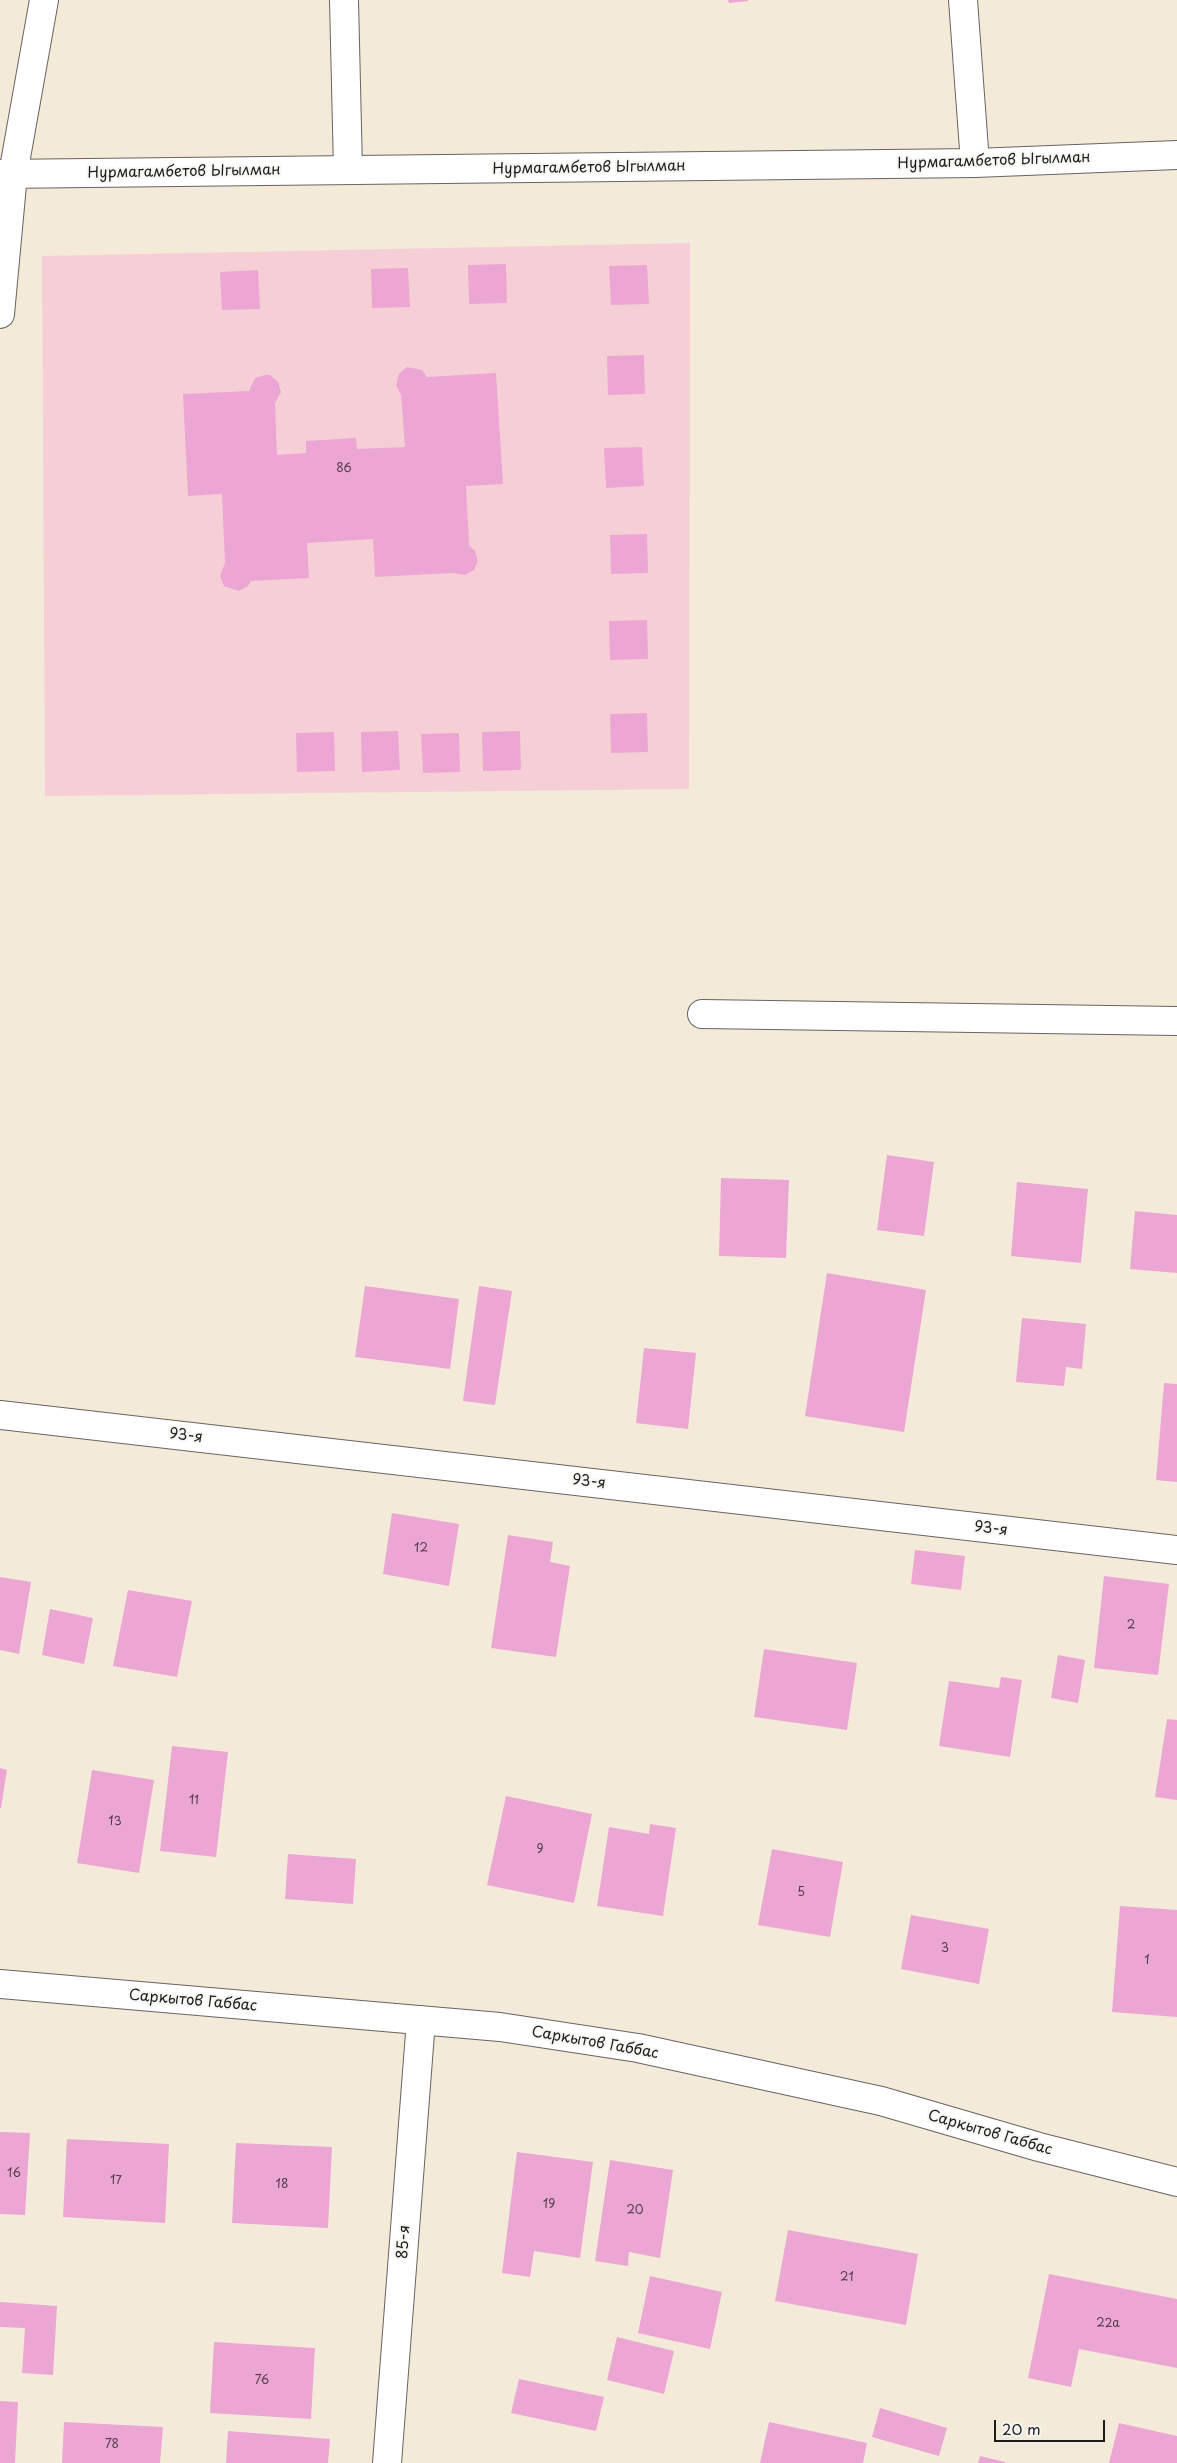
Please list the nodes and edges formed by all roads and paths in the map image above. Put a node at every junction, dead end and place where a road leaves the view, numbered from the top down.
1 (44, 0) edge
2 (344, 0) edge
3 (963, 0) edge
4 (1177, 154) edge
5 (975, 163) junction
6 (348, 170) junction
7 (6, 174) edge
8 (0, 314) edge
9 (702, 1014) dead end
10 (1177, 1021) edge
11 (0, 1415) edge
12 (1177, 1550) edge
13 (0, 1984) edge
14 (421, 2020) junction
15 (1177, 2182) edge
16 (387, 2463) edge

1 - 7 street
2 - 6 street
3 - 5 street
4 - 5 street, Нурмагамбетов Ыгылман
5 - 6 street, Нурмагамбетов Ыгылман
6 - 7 street, Нурмагамбетов Ыгылман
7 - 8 street
9 - 10 street
11 - 12 street, 93-я
13 - 14 street, Саркытов Габбас
14 - 15 street, Саркытов Габбас
14 - 16 street, 85-я

